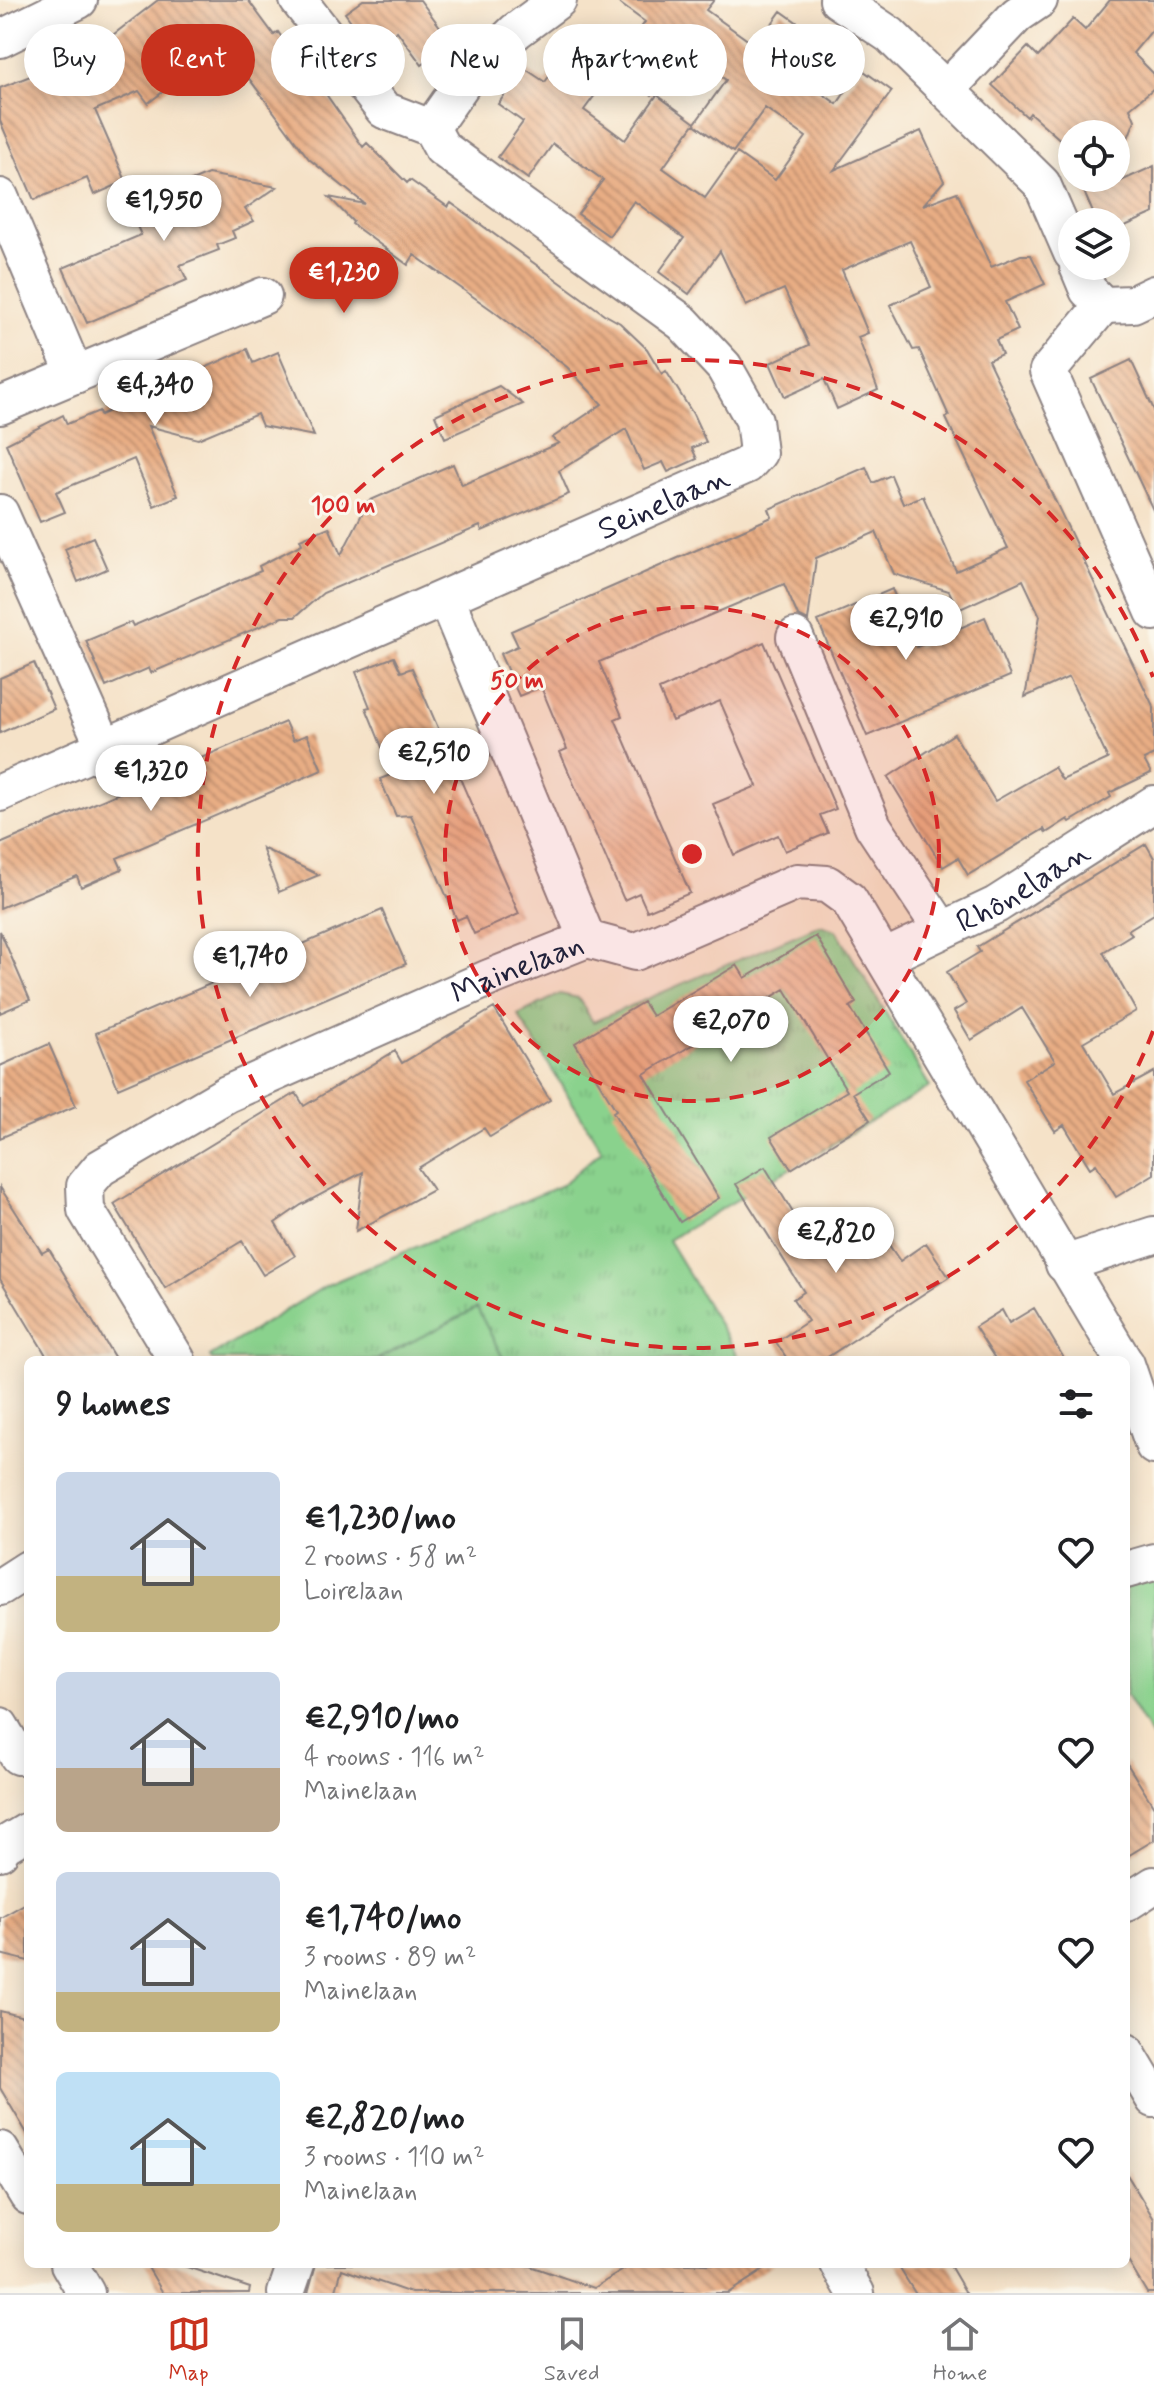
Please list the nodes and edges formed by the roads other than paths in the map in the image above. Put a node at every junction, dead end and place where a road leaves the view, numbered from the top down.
1 (79, 0) edge
2 (298, 0) edge
3 (558, 0) edge
4 (838, 0) edge
5 (1039, 0) edge
6 (0, 39) edge
7 (946, 90) junction
8 (431, 128) junction
9 (0, 197) edge
10 (1058, 221) edge
11 (1084, 280) edge
12 (1154, 294) edge
13 (263, 296) dead end
14 (1103, 305) junction
15 (75, 375) junction
16 (0, 406) edge
17 (0, 513) edge
18 (446, 598) junction
19 (1154, 612) edge
20 (795, 637) dead end
21 (104, 746) junction
22 (0, 793) edge
23 (1154, 804) edge
24 (942, 930) junction
25 (587, 939) junction
26 (884, 958) junction
27 (1154, 1235) edge
28 (1064, 1264) junction
29 (175, 1356) edge
30 (1121, 1356) edge
31 (1130, 1375) edge
32 (1152, 1430) edge
33 (1154, 1562) edge
34 (1130, 1569) edge
35 (24, 1572) edge
36 (0, 1587) edge
37 (24, 1833) edge
38 (0, 1852) edge
39 (1154, 1885) edge
40 (1130, 1900) edge
41 (1130, 2059) edge
42 (1154, 2099) edge
43 (0, 2150) edge
44 (24, 2189) edge
45 (71, 2268) edge
46 (295, 2268) edge
47 (841, 2268) edge
48 (86, 2293) edge
49 (286, 2293) edge
50 (856, 2293) edge

1 - 6 street
2 - 8 street, Seinelaan
3 - 8 street
4 - 7 street
5 - 7 street
7 - 10 street
8 - 18 street, Seinelaan
9 - 15 street
11 - 14 street
12 - 14 street
13 - 15 street
14 - 19 street
15 - 16 street
17 - 21 street
18 - 21 street, Seinelaan
18 - 25 street
20 - 24 street
21 - 22 street, Seinelaan
23 - 24 street, Rhônelaan
24 - 26 street, Rhônelaan
25 - 26 street, Mainelaan
25 - 29 street, Mainelaan
26 - 28 street, Mainelaan
27 - 28 street
28 - 30 street, Mainelaan
31 - 32 street, Mainelaan
33 - 34 street
35 - 36 street
37 - 38 street
39 - 40 street
41 - 42 street
43 - 44 street
45 - 48 street
46 - 49 street
47 - 50 street

